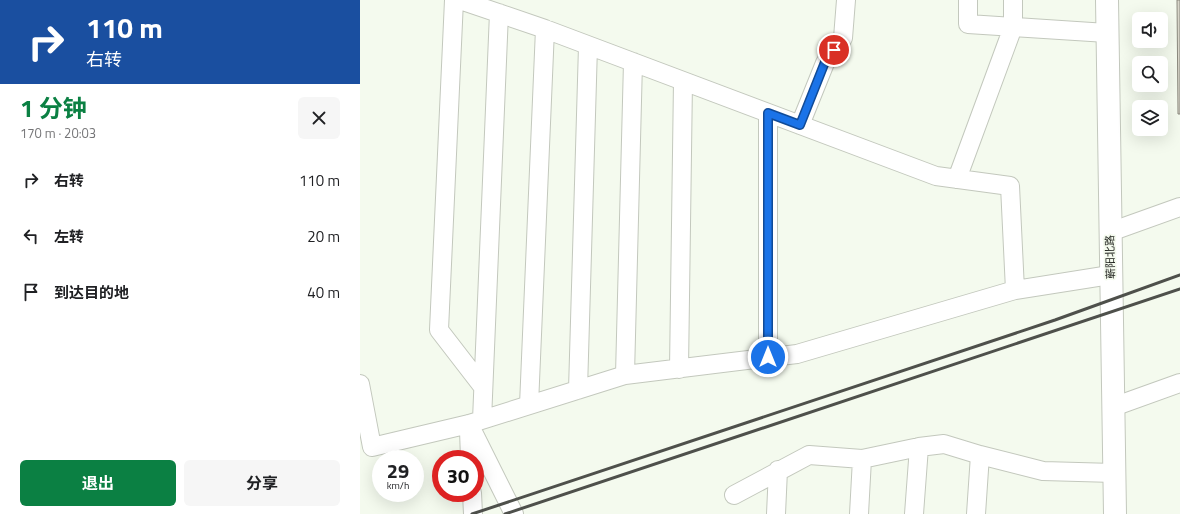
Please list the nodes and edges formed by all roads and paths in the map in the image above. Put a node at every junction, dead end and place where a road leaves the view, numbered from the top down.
1 (454, 0) edge
2 (460, 0) edge
3 (846, 0) edge
4 (968, 0) edge
5 (1013, 0) edge
6 (1106, 0) edge
7 (499, 13) junction
8 (1013, 27) junction
9 (545, 29) junction
10 (1107, 33) junction
11 (588, 46) junction
12 (633, 62) junction
13 (683, 81) junction
14 (768, 113) junction
15 (800, 125) junction
16 (957, 179) junction
17 (1180, 207) edge
18 (1110, 232) junction
19 (1110, 275) junction
20 (1014, 290) junction
21 (768, 357) junction
22 (679, 369) junction
23 (625, 375) junction
24 (1180, 383) edge
25 (360, 384) edge
26 (483, 387) junction
27 (578, 390) junction
28 (529, 405) junction
29 (1112, 407) junction
30 (475, 422) junction
31 (919, 447) junction
32 (471, 450) edge
33 (980, 455) junction
34 (862, 459) junction
35 (778, 470) junction
36 (1114, 473) junction
37 (734, 495) dead end
38 (472, 502) edge
39 (473, 514) edge
40 (514, 514) edge
41 (776, 514) edge
42 (859, 514) edge
43 (914, 514) edge
44 (976, 514) edge
45 (1115, 514) edge

1 - 26 street
2 - 7 street
3 - 15 street
4 - 8 street
5 - 8 street
6 - 10 main road, 蕲阳北路
7 - 9 street
7 - 26 street
8 - 10 street
8 - 16 street
9 - 11 street
9 - 28 street
10 - 18 main road, 蕲阳北路
11 - 12 street
11 - 27 street
12 - 13 street
12 - 23 street
13 - 14 street
13 - 22 street
14 - 15 street
14 - 21 street
15 - 16 street
16 - 20 street
17 - 18 street
18 - 19 main road, 蕲阳北路
19 - 20 street
19 - 29 main road, 蕲阳北路
20 - 21 street
21 - 22 street
22 - 23 street
23 - 27 street
24 - 29 street
25 - 30 street
26 - 30 street
27 - 28 street
28 - 30 street
29 - 36 main road, 蕲阳北路
30 - 32 street
30 - 40 street
31 - 33 street
31 - 34 street
31 - 43 street
33 - 36 street
33 - 44 street
34 - 35 street
34 - 42 street
35 - 37 street
35 - 41 street
36 - 45 main road, 蕲阳北路
38 - 39 street

